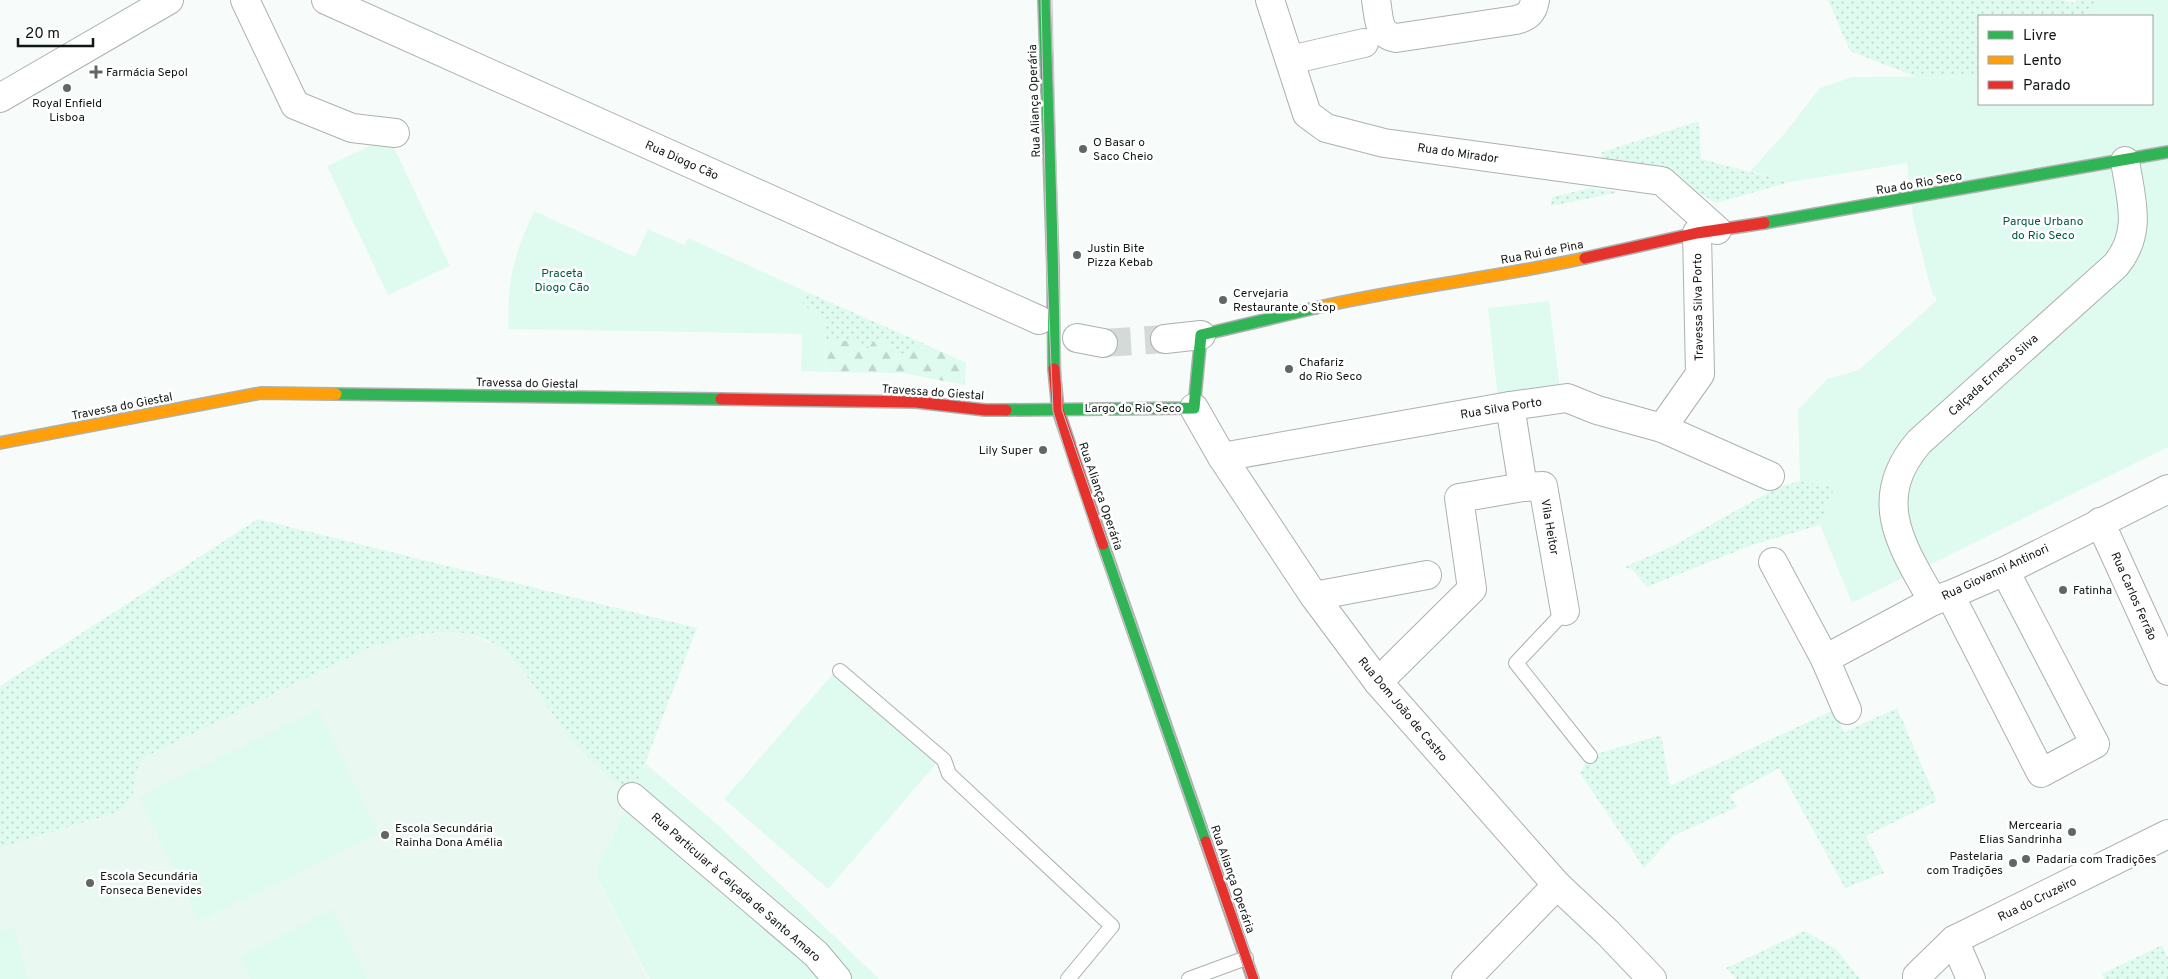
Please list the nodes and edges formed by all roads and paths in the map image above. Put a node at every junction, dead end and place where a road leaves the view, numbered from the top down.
1 (169, 0) edge
2 (245, 0) edge
3 (326, 0) edge
4 (1044, 0) edge
5 (1270, 0) edge
6 (1376, 0) edge
7 (1535, 0) edge
8 (1377, 40) junction
9 (1290, 60) junction
10 (0, 98) edge
11 (395, 133) dead end
12 (2168, 152) edge
13 (2125, 161) junction
14 (1707, 231) junction
15 (1039, 320) dead end
16 (1201, 335) junction
17 (1165, 339) tunnel mouth
18 (1510, 406) junction
19 (1194, 408) junction
20 (1058, 410) junction
21 (1662, 428) junction
22 (0, 443) edge
23 (1222, 457) junction
24 (1770, 476) dead end
25 (1523, 487) junction
26 (2166, 497) edge
27 (2100, 522) junction
28 (1773, 562) dead end
29 (2005, 570) junction
30 (1427, 575) dead end
31 (1314, 596) junction
32 (1941, 598) junction
33 (1565, 610) joint
34 (1825, 659) junction
35 (840, 671) dead end
36 (2168, 671) edge
37 (1378, 682) junction
38 (1847, 710) dead end
39 (1590, 756) dead end
40 (632, 797) dead end
41 (2168, 834) edge
42 (1557, 885) junction
43 (1954, 940) junction
44 (1246, 958) junction
45 (837, 979) edge
46 (1068, 979) edge
47 (1189, 979) edge
48 (1253, 979) edge
49 (1466, 979) edge
50 (1652, 979) edge
51 (1917, 979) edge
52 (1954, 979) edge
53 (1971, 979) edge

1 - 10 street
2 - 11 street
3 - 15 street, Rua Diogo Cão
4 - 20 street, Rua Aliança Operária
5 - 9 street, Rua do Mirador
6 - 8 street
7 - 8 street
8 - 9 street
9 - 14 street, Rua do Mirador
12 - 13 street, Rua do Rio Seco
13 - 14 street, Rua do Rio Seco
13 - 32 street, Calçada Ernesto Silva
14 - 16 street, Rua Rui de Pina
14 - 21 street, Travessa Silva Porto
16 - 17 street
16 - 19 street, Largo do Rio Seco
18 - 21 street, Rua Silva Porto
18 - 23 street, Rua Silva Porto
18 - 25 street
19 - 20 street, Largo do Rio Seco
19 - 23 street, Rua Dom João de Castro
20 - 22 street, Travessa do Giestal
20 - 44 street, Rua Aliança Operária
21 - 24 street, Rua Silva Porto
23 - 31 street, Rua Dom João de Castro
25 - 33 street, Vila Heitor
25 - 37 street
26 - 27 street, Rua Giovanni Antinori
27 - 29 street, Rua Giovanni Antinori
27 - 36 street, Rua Carlos Ferrão
28 - 34 street
29 - 32 street, Rua Giovanni Antinori
29 - 32 street, Calçada Ernesto Silva
30 - 31 street
31 - 37 street, Rua Dom João de Castro
32 - 34 street, Rua Giovanni Antinori
33 - 39 lane
34 - 38 street
35 - 46 lane
37 - 42 street, Rua Dom João de Castro
40 - 45 street, Rua Particular à Calçada de Santo Amaro
41 - 43 street, Rua do Cruzeiro
42 - 49 street
42 - 50 street, Rua Dom João de Castro
43 - 51 street, Rua do Cruzeiro
43 - 52 street
43 - 53 street
44 - 47 lane
44 - 48 street, Rua Aliança Operária

